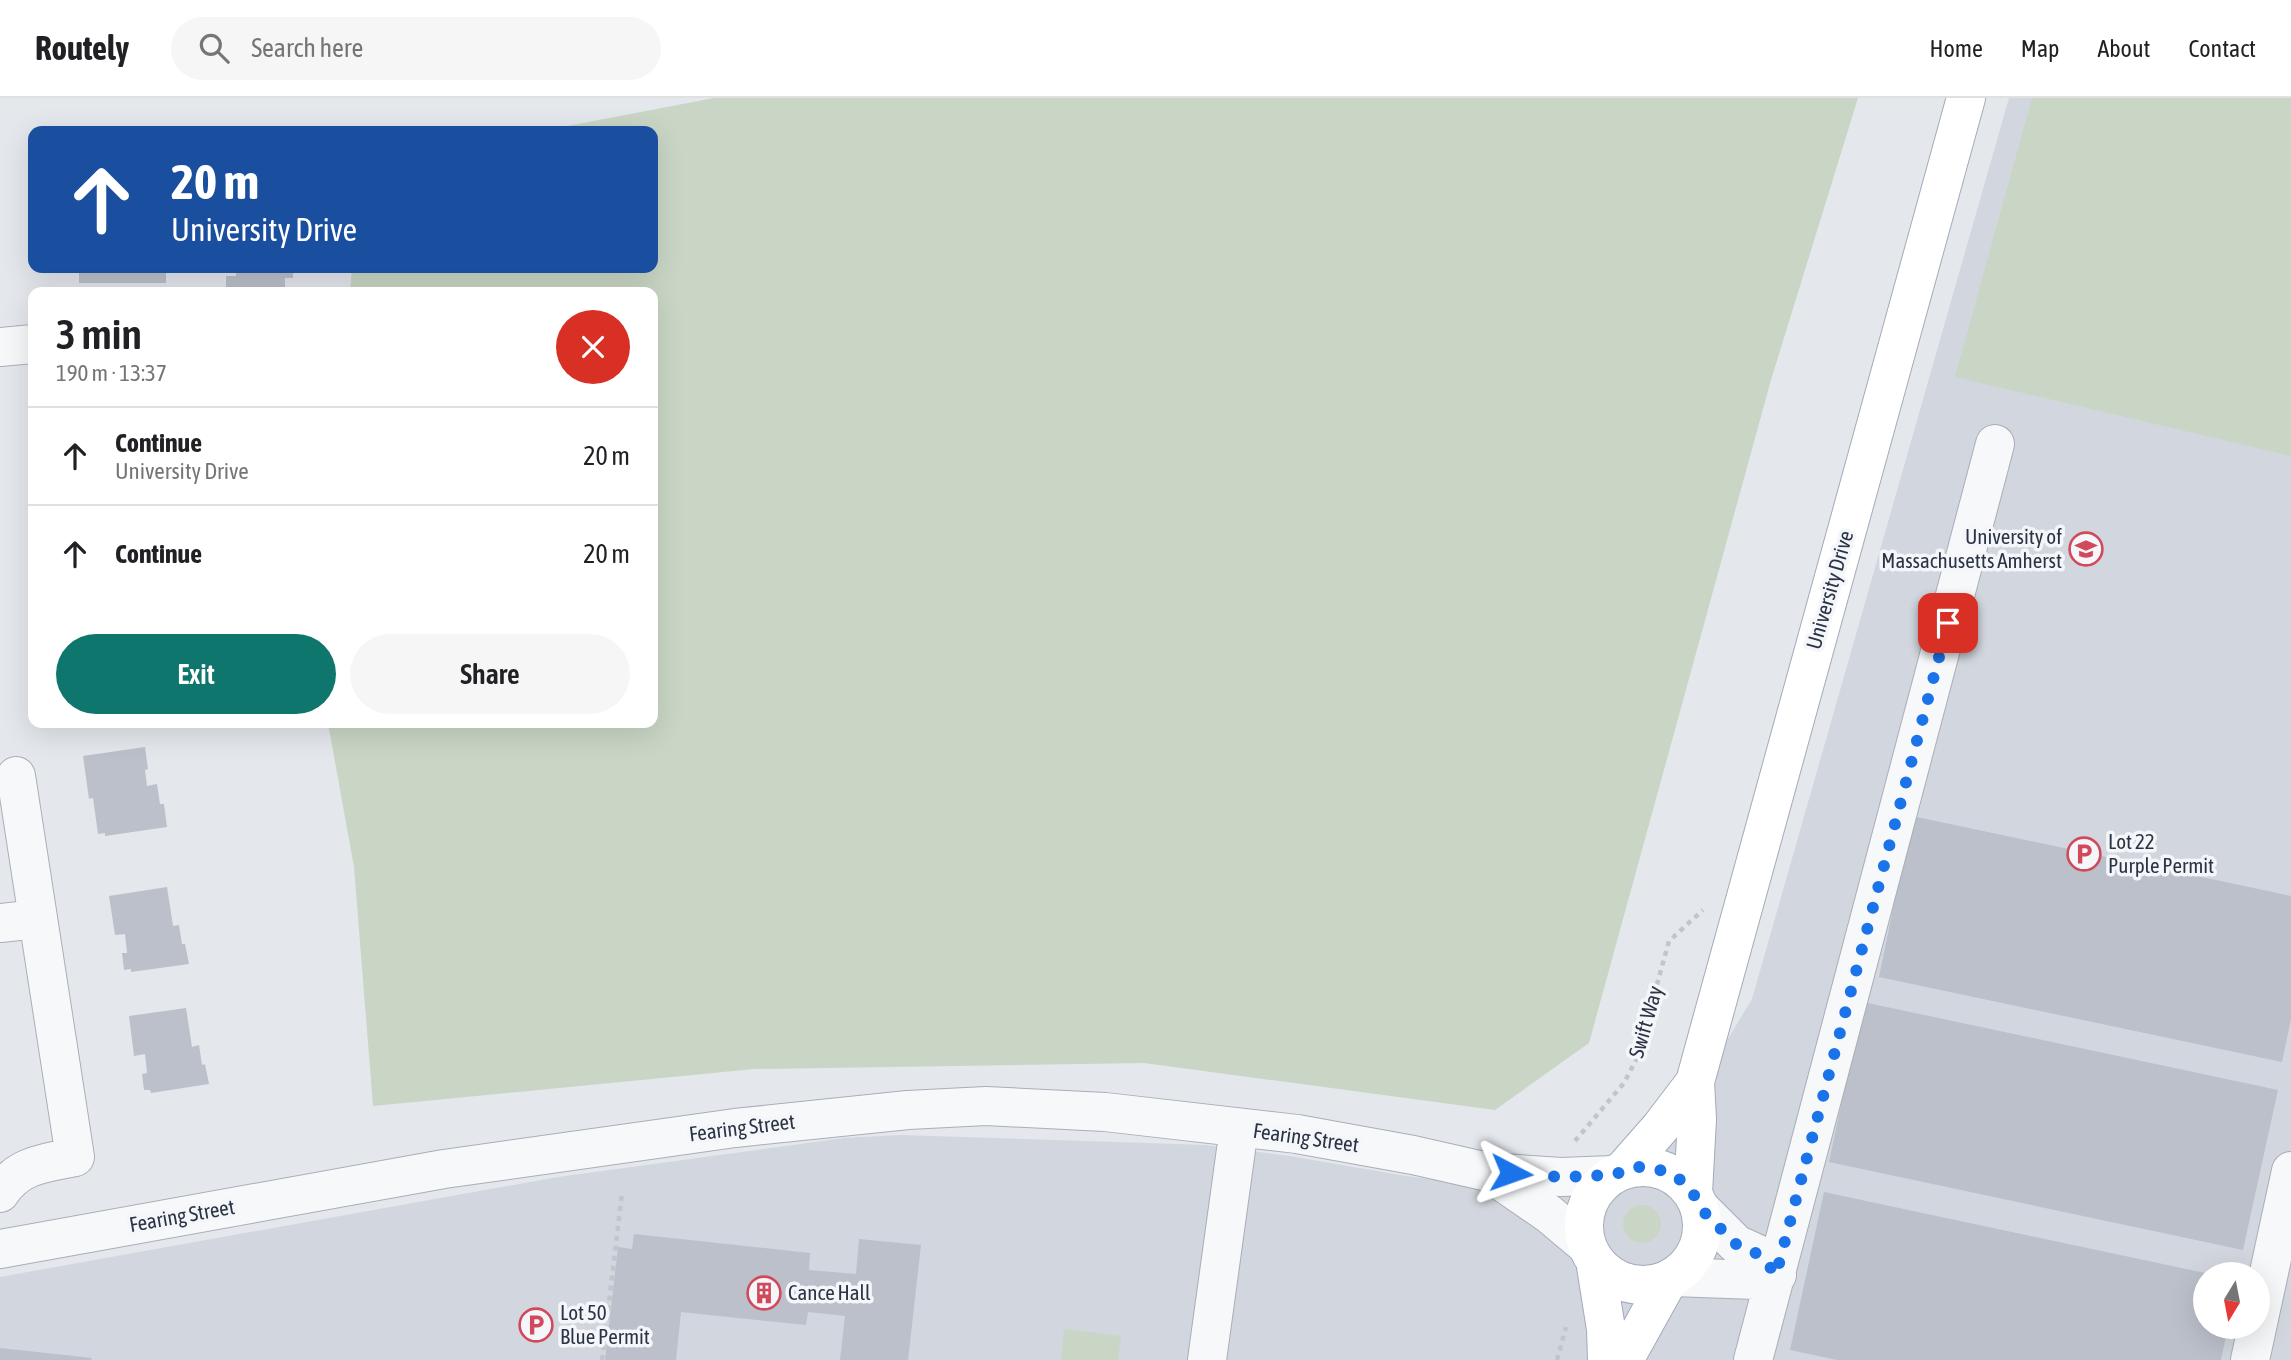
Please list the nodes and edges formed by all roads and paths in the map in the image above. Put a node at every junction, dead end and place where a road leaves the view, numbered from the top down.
1 (1966, 98) edge
2 (28, 344) edge
3 (0, 347) edge
4 (1995, 444) dead end
5 (16, 776) dead end
6 (37, 919) junction
7 (0, 923) edge
8 (1669, 942) dead end
9 (1695, 1082) junction
10 (1239, 1128) junction
11 (1573, 1146) dead end
12 (2291, 1171) edge
13 (1488, 1172) junction
14 (1617, 1173) junction
15 (0, 1193) edge
16 (622, 1193) dead end
17 (1696, 1200) junction
18 (0, 1248) edge
19 (1591, 1253) junction
20 (1776, 1275) junction
21 (1671, 1278) junction
22 (1569, 1318) dead end
23 (602, 1360) edge
24 (1208, 1360) edge
25 (1557, 1360) edge
26 (1607, 1360) edge
27 (1624, 1360) edge
28 (1753, 1360) edge
29 (2250, 1360) edge

1 - 9 main road, University Drive
2 - 3 street
4 - 20 street
5 - 6 street
6 - 7 street
6 - 15 street
8 - 11 path, Swift Way
9 - 14 main road, University Drive
9 - 17 main road, University Drive
10 - 13 street, Fearing Street
10 - 18 street, Fearing Street
10 - 24 street
12 - 29 street
13 - 14 street, Fearing Street
13 - 19 street, Fearing Street
14 - 17 main road
14 - 19 main road, University Drive
16 - 23 path
17 - 20 street
17 - 21 main road, University Drive
19 - 21 main road
19 - 26 main road, University Drive
20 - 21 street
20 - 28 street
21 - 27 main road, University Drive
22 - 25 path

